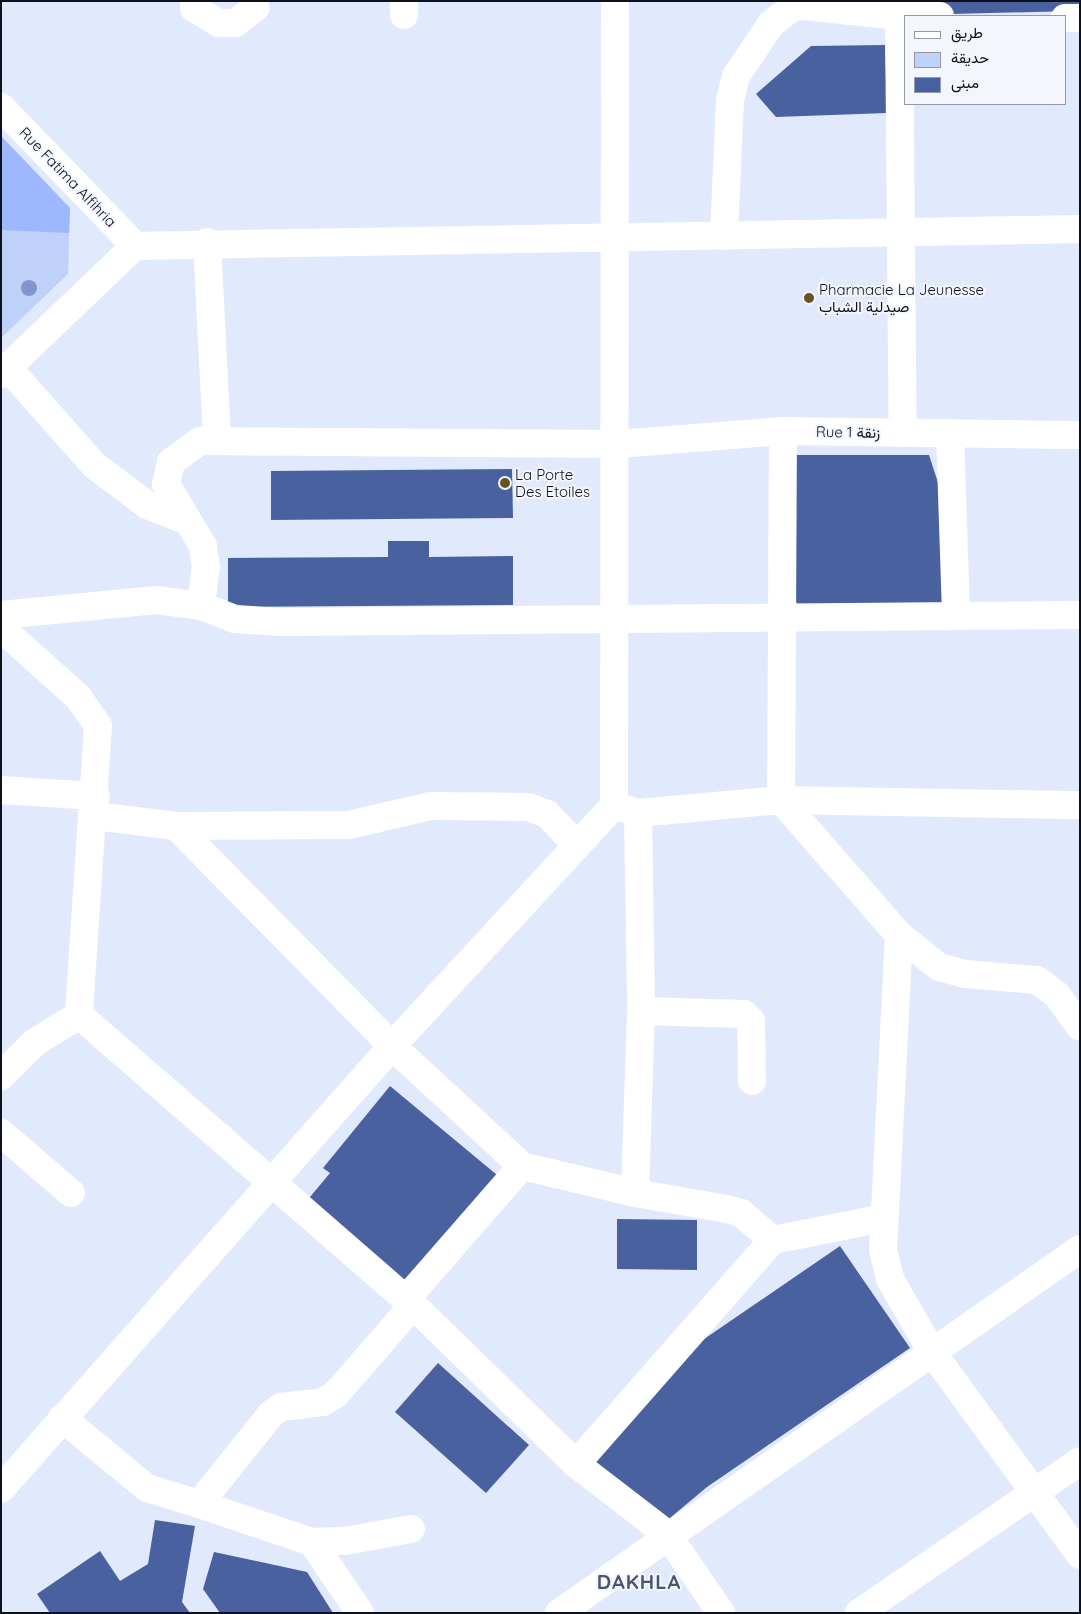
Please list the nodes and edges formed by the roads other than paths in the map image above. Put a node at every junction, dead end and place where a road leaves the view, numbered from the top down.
1 (194, 1) edge
2 (615, 1) edge
3 (256, 7) dead end
4 (899, 8) edge
5 (935, 15) edge
6 (1066, 18) edge
7 (1080, 18) edge
8 (1, 107) edge
9 (903, 230) junction
10 (1080, 230) edge
11 (724, 236) junction
12 (613, 240) junction
13 (207, 242) junction
14 (135, 246) junction
15 (4, 371) edge
16 (783, 431) junction
17 (903, 433) junction
18 (950, 433) junction
19 (1080, 435) edge
20 (217, 439) junction
21 (618, 444) junction
22 (188, 521) junction
23 (201, 606) junction
24 (1080, 614) edge
25 (1, 615) edge
26 (956, 616) junction
27 (784, 618) junction
28 (616, 620) junction
29 (1, 628) edge
30 (1, 790) edge
31 (782, 800) junction
32 (1080, 805) edge
33 (95, 806) junction
34 (626, 809) junction
35 (176, 826) junction
36 (575, 843) junction
37 (898, 936) junction
38 (641, 1011) junction
39 (78, 1015) junction
40 (1080, 1027) edge
41 (392, 1046) junction
42 (1, 1076) edge
43 (752, 1081) dead end
44 (1, 1134) edge
45 (522, 1166) junction
46 (275, 1181) junction
47 (71, 1192) dead end
48 (634, 1193) junction
49 (884, 1218) junction
50 (774, 1240) junction
51 (1080, 1249) edge
52 (410, 1302) junction
53 (932, 1352) junction
54 (62, 1418) junction
55 (1080, 1461) edge
56 (576, 1464) junction
57 (1, 1489) edge
58 (1034, 1495) junction
59 (199, 1504) junction
60 (410, 1529) dead end
61 (667, 1534) junction
62 (312, 1542) junction
63 (1080, 1555) edge
64 (360, 1613) edge
65 (559, 1613) edge
66 (721, 1613) edge
67 (859, 1613) edge

1 - 3 street
2 - 12 street
4 - 5 street
4 - 9 street
4 - 11 street
6 - 7 street
8 - 14 street, Rue Fatima Alfihria
9 - 10 street
9 - 11 street
9 - 17 street
11 - 12 street
12 - 13 street
12 - 21 street
13 - 14 street
13 - 20 street
14 - 15 street
15 - 22 street
16 - 17 street, Rue 1 زنقة
16 - 21 street, Rue 1 زنقة
16 - 27 street
17 - 18 street, Rue 1 زنقة
18 - 19 street, Rue 1 زنقة
18 - 26 street
20 - 21 street, Rue 1 زنقة
20 - 22 street, Rue 1 زنقة
21 - 28 street
22 - 23 street, Rue 1 زنقة
23 - 25 street
23 - 28 street
24 - 26 street
26 - 27 street
27 - 28 street
27 - 31 street
28 - 34 street
29 - 33 street
30 - 33 street
31 - 32 street
31 - 34 street
31 - 37 street
33 - 35 street
33 - 39 street
34 - 36 street
34 - 38 street
35 - 36 street
35 - 41 street
36 - 41 street
37 - 40 street
37 - 49 street
38 - 43 street
38 - 48 street
39 - 42 street
39 - 46 street
41 - 45 street
41 - 46 street
44 - 47 street
45 - 48 street
45 - 52 street
46 - 52 street
46 - 54 street
48 - 50 street
49 - 50 street
49 - 53 street
50 - 56 street
51 - 53 street
52 - 56 street
52 - 59 street
53 - 58 street
53 - 61 street
54 - 57 street
54 - 59 street
55 - 58 street
56 - 61 street
58 - 63 street
58 - 67 street
59 - 62 street
60 - 62 street
61 - 65 street
61 - 66 street
62 - 64 street

